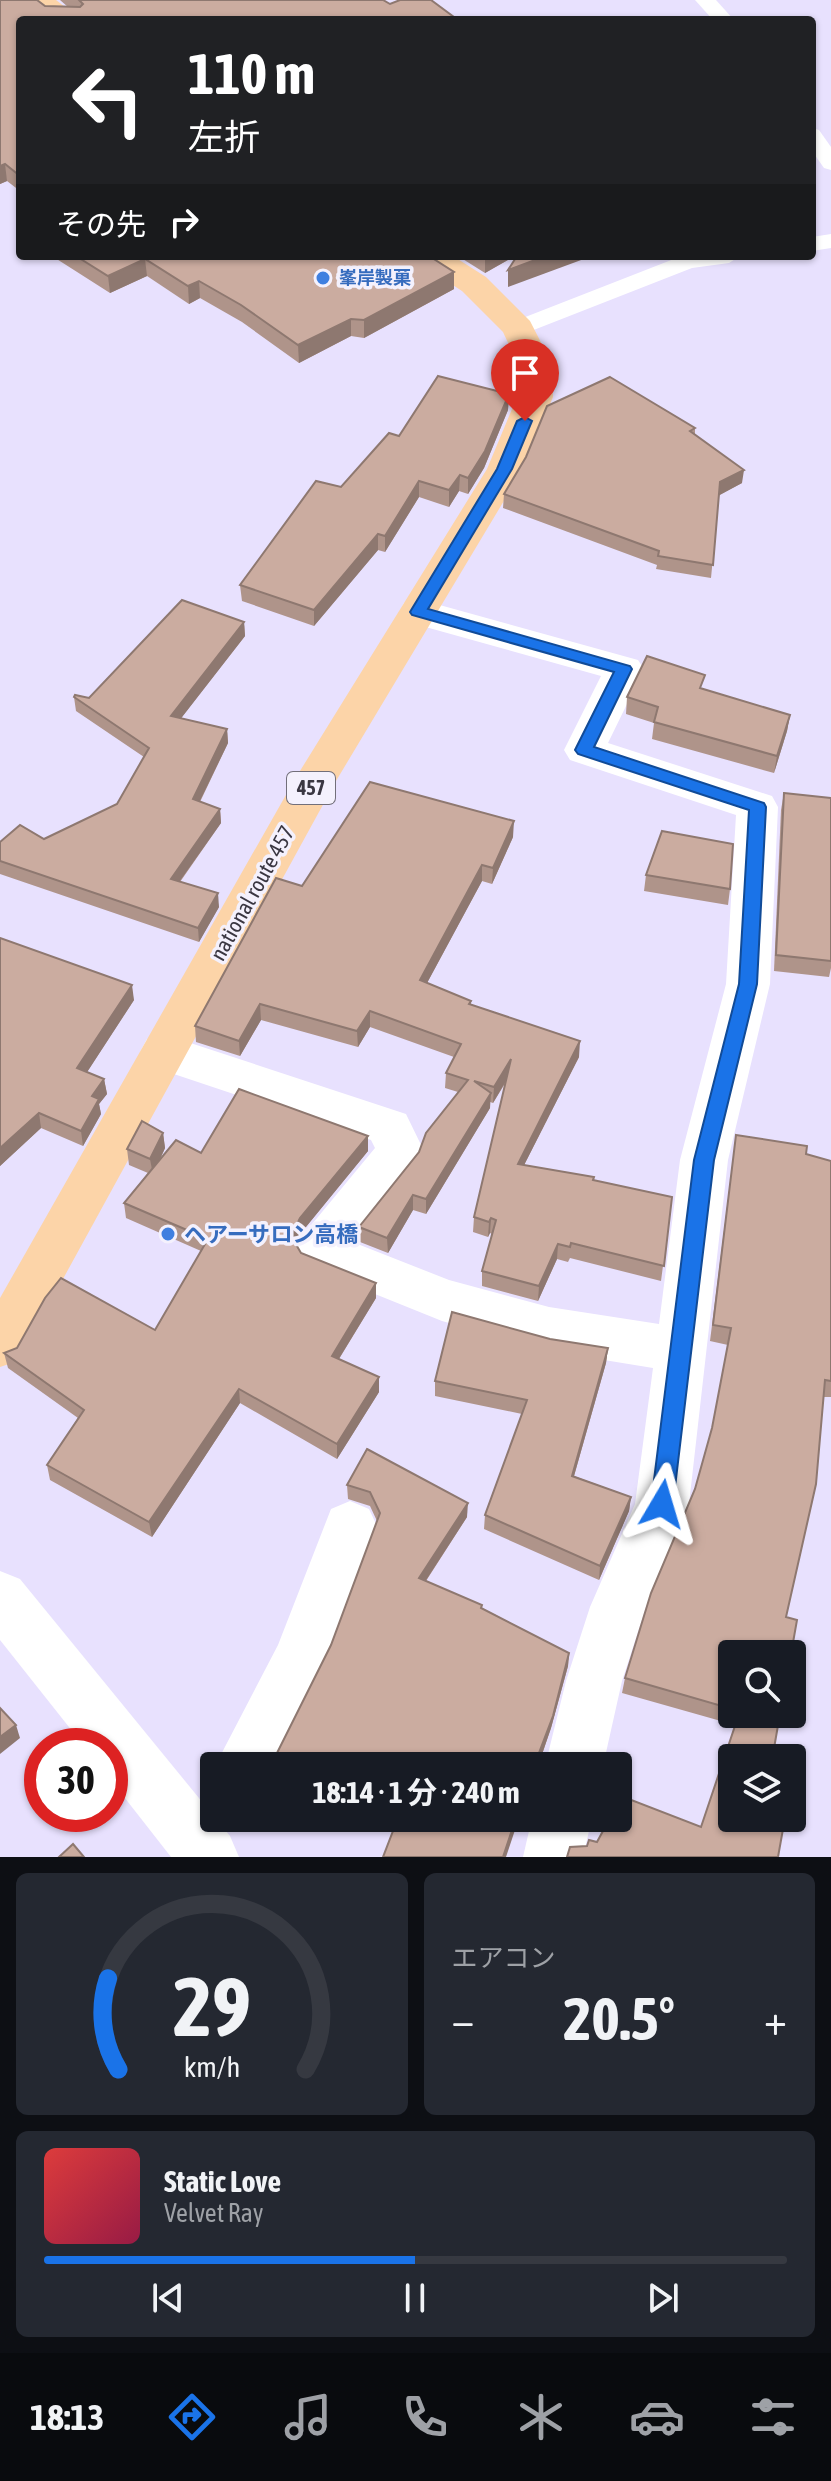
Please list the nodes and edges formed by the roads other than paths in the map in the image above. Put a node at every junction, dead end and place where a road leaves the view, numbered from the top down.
1 (37, 0) edge
2 (705, 0) edge
3 (62, 16) edge
4 (720, 16) edge
5 (816, 140) edge
6 (831, 164) edge
7 (437, 260) edge
8 (701, 260) edge
9 (518, 328) junction
10 (418, 612) junction
11 (163, 1052) junction
12 (0, 1345) edge
13 (681, 1350) junction
14 (350, 1526) dead end
15 (0, 1597) edge
16 (251, 1752) edge
17 (577, 1752) edge
18 (559, 1832) edge
19 (207, 1839) edge
20 (553, 1857) edge

1 - 3 highway
2 - 4 lane
5 - 6 lane
7 - 9 highway, national route 457 / 457
8 - 9 lane
9 - 10 highway, national route 457 / 457
10 - 11 highway, national route 457 / 457
10 - 13 street
11 - 12 highway, national route 457 / 457
11 - 13 street
13 - 17 street
14 - 16 street
15 - 19 street
18 - 20 street

